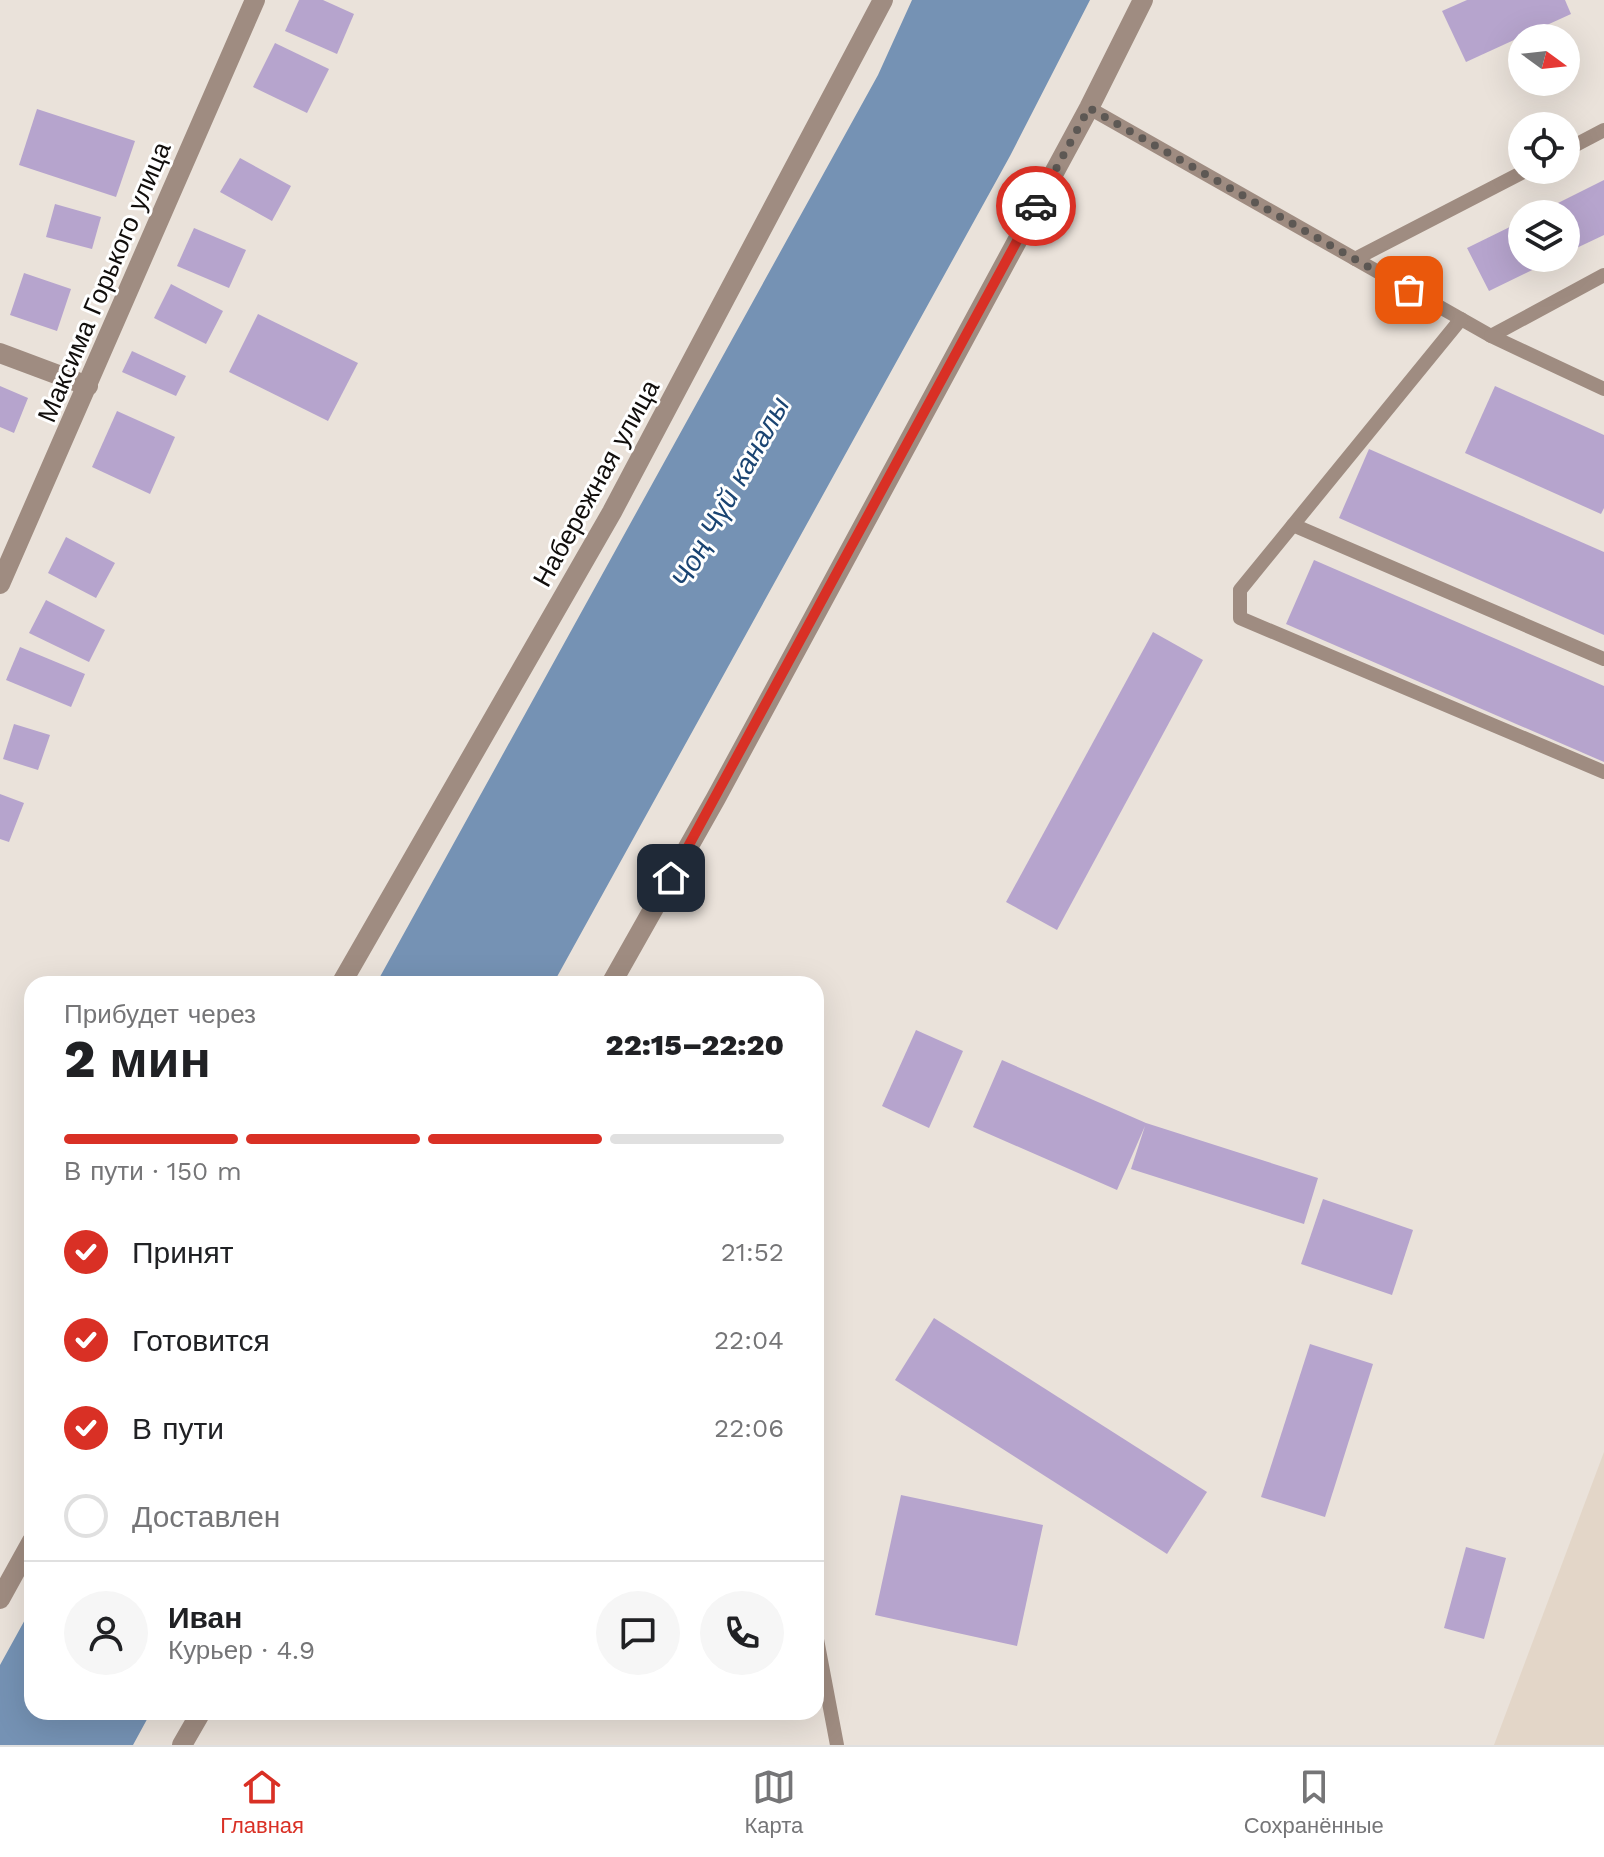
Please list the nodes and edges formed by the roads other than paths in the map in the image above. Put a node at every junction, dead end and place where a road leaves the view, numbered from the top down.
1 (255, 0) edge
2 (883, 0) edge
3 (1143, 0) edge
4 (1089, 108) junction
5 (1604, 130) edge
6 (1580, 143) edge
7 (1508, 180) edge
8 (1355, 259) junction
9 (1602, 278) edge
10 (1461, 319) junction
11 (1491, 336) junction
12 (0, 353) edge
13 (88, 386) junction
14 (1604, 389) edge
15 (1293, 525) junction
16 (0, 584) edge
17 (1604, 659) edge
18 (1604, 772) edge
19 (346, 976) edge
20 (616, 976) edge
21 (24, 1556) edge
22 (0, 1599) edge
23 (824, 1676) edge
24 (196, 1720) edge
25 (182, 1745) edge
26 (837, 1745) edge

1 - 13 street, Максима Горького улица
2 - 19 street, Набережная улица
3 - 4 street
4 - 8 lane
4 - 20 street
5 - 6 lane
7 - 8 lane
8 - 10 lane
9 - 11 lane
10 - 11 lane
10 - 15 lane
11 - 14 lane
12 - 13 street
13 - 16 street, Максима Горького улица
15 - 17 lane
15 - 18 lane
21 - 22 street
23 - 26 lane
24 - 25 street

